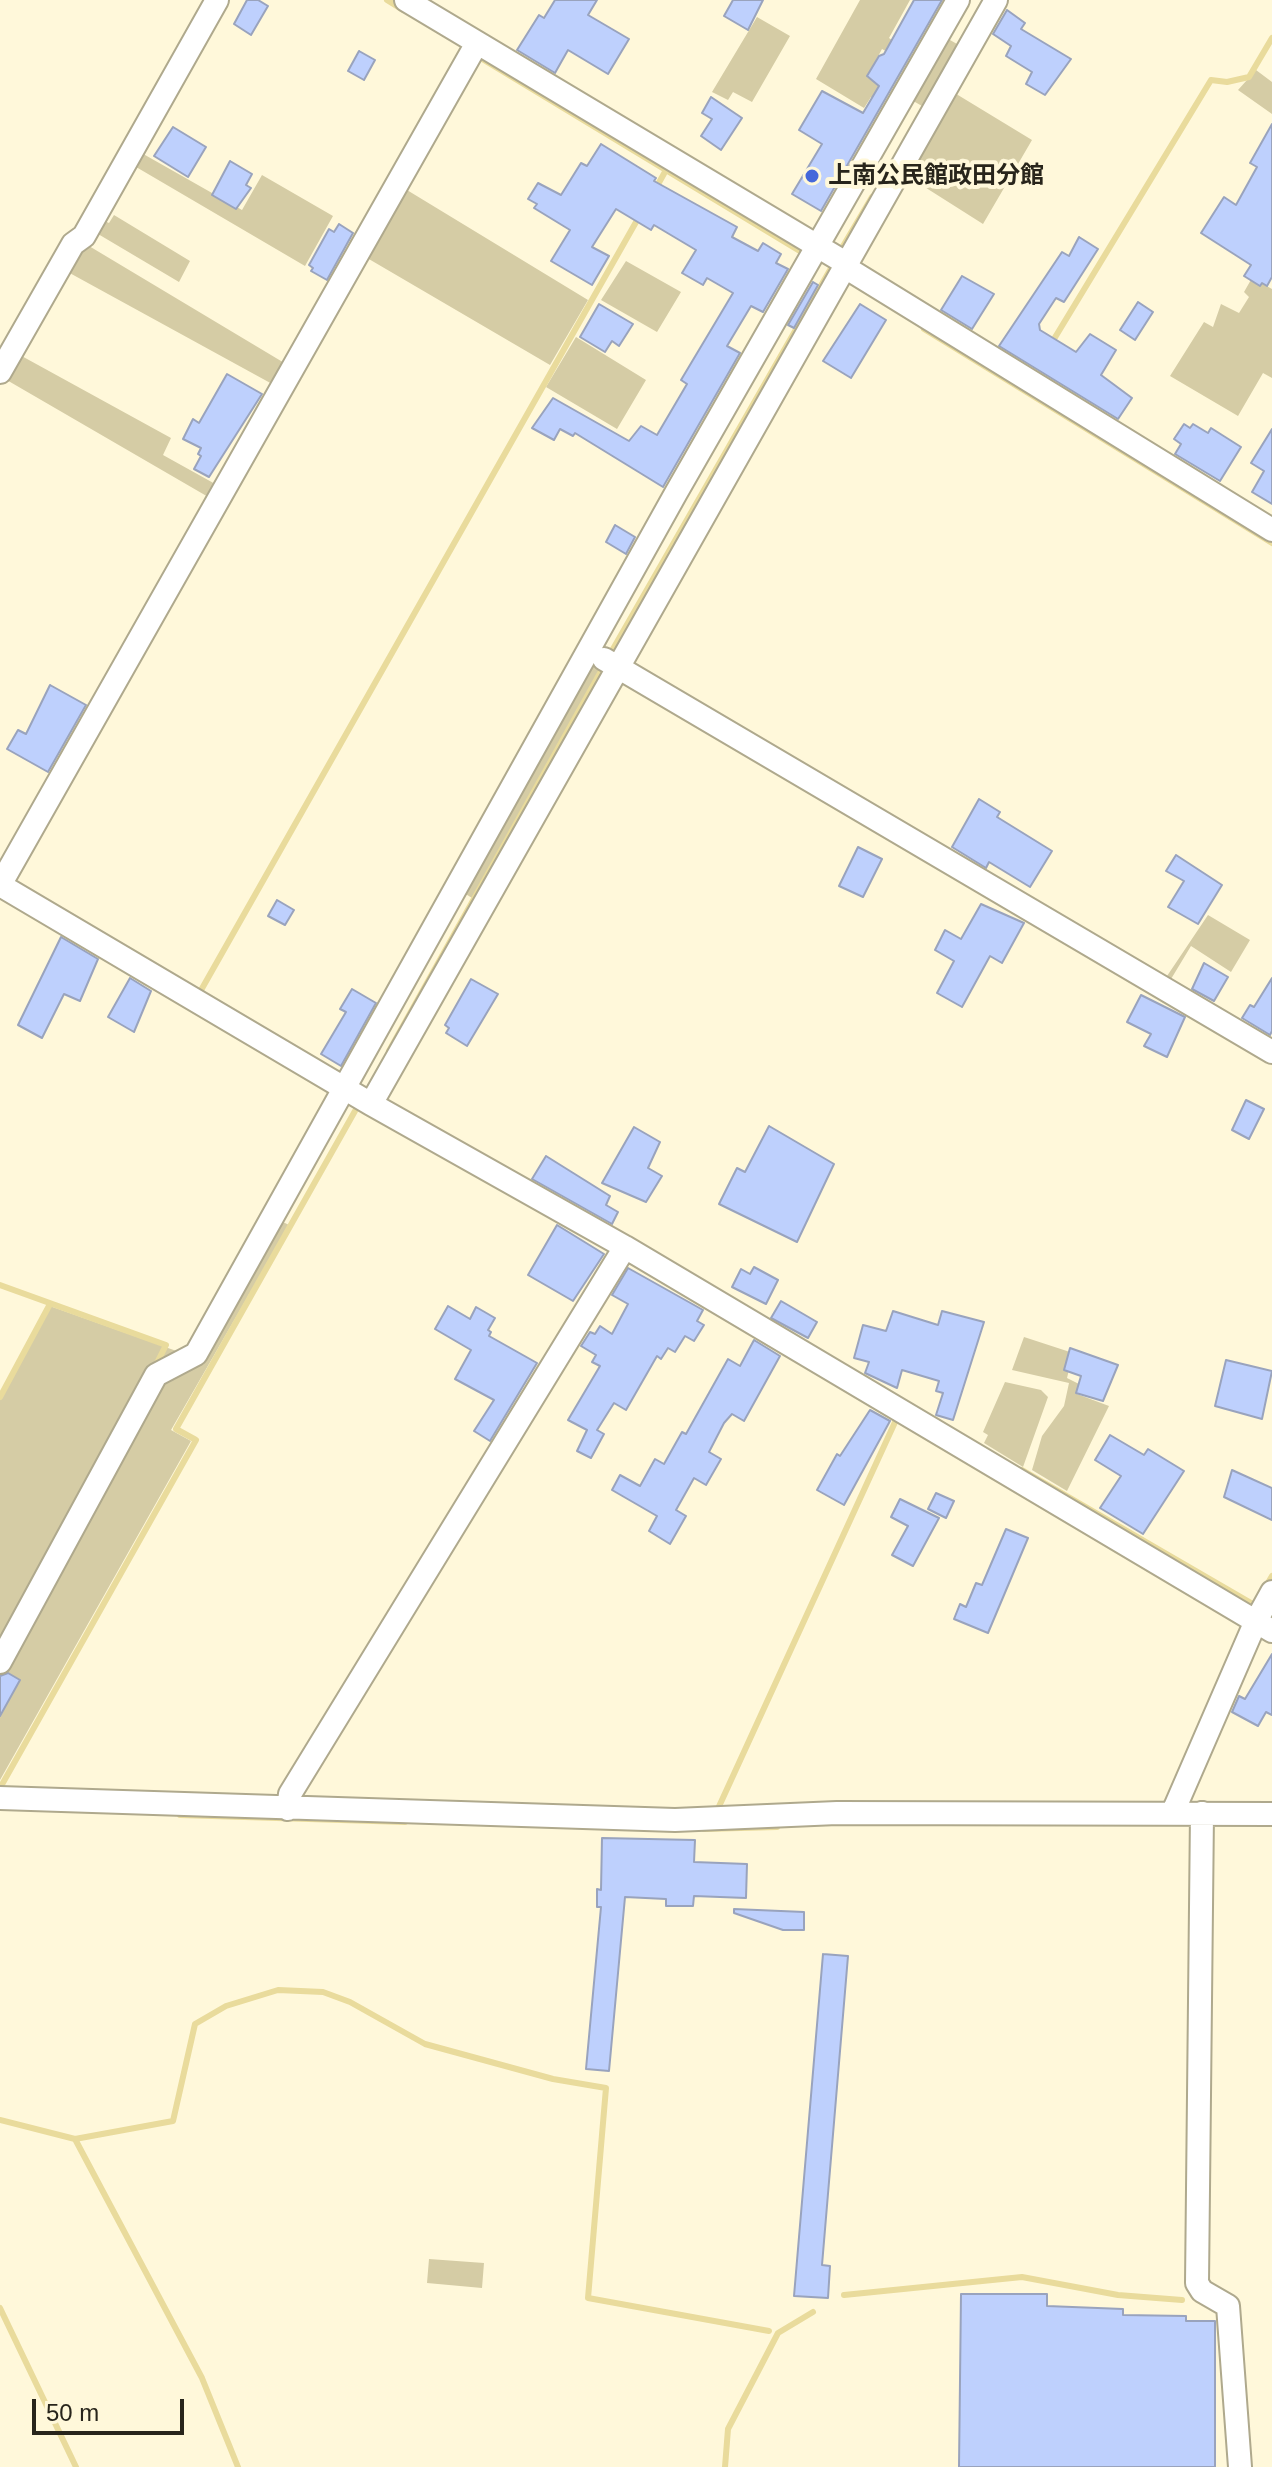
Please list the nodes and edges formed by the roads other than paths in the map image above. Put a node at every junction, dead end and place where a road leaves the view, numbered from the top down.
1 (217, 0) edge
2 (406, 0) edge
3 (958, 0) edge
4 (996, 0) edge
5 (473, 49) junction
6 (834, 257) junction
7 (0, 372) edge
8 (1272, 530) edge
9 (605, 660) junction
10 (1272, 1052) edge
11 (349, 1082) junction
12 (375, 1097) junction
13 (625, 1247) junction
14 (1265, 1613) edge
15 (0, 1662) edge
16 (0, 1798) edge
17 (288, 1804) junction
18 (1173, 1812) junction
19 (1272, 1814) edge
20 (1202, 1818) junction
21 (1240, 2467) edge

1 - 7 street
2 - 5 street
3 - 6 street
4 - 6 street
5 - 6 street
5 - 11 street
6 - 8 street
6 - 9 street
6 - 9 street
9 - 10 street
9 - 11 street
9 - 12 street
11 - 12 street
11 - 15 street
12 - 13 street
13 - 14 street
13 - 17 street
14 - 18 street
16 - 17 street
17 - 18 street
18 - 20 street
19 - 20 street
20 - 21 street

